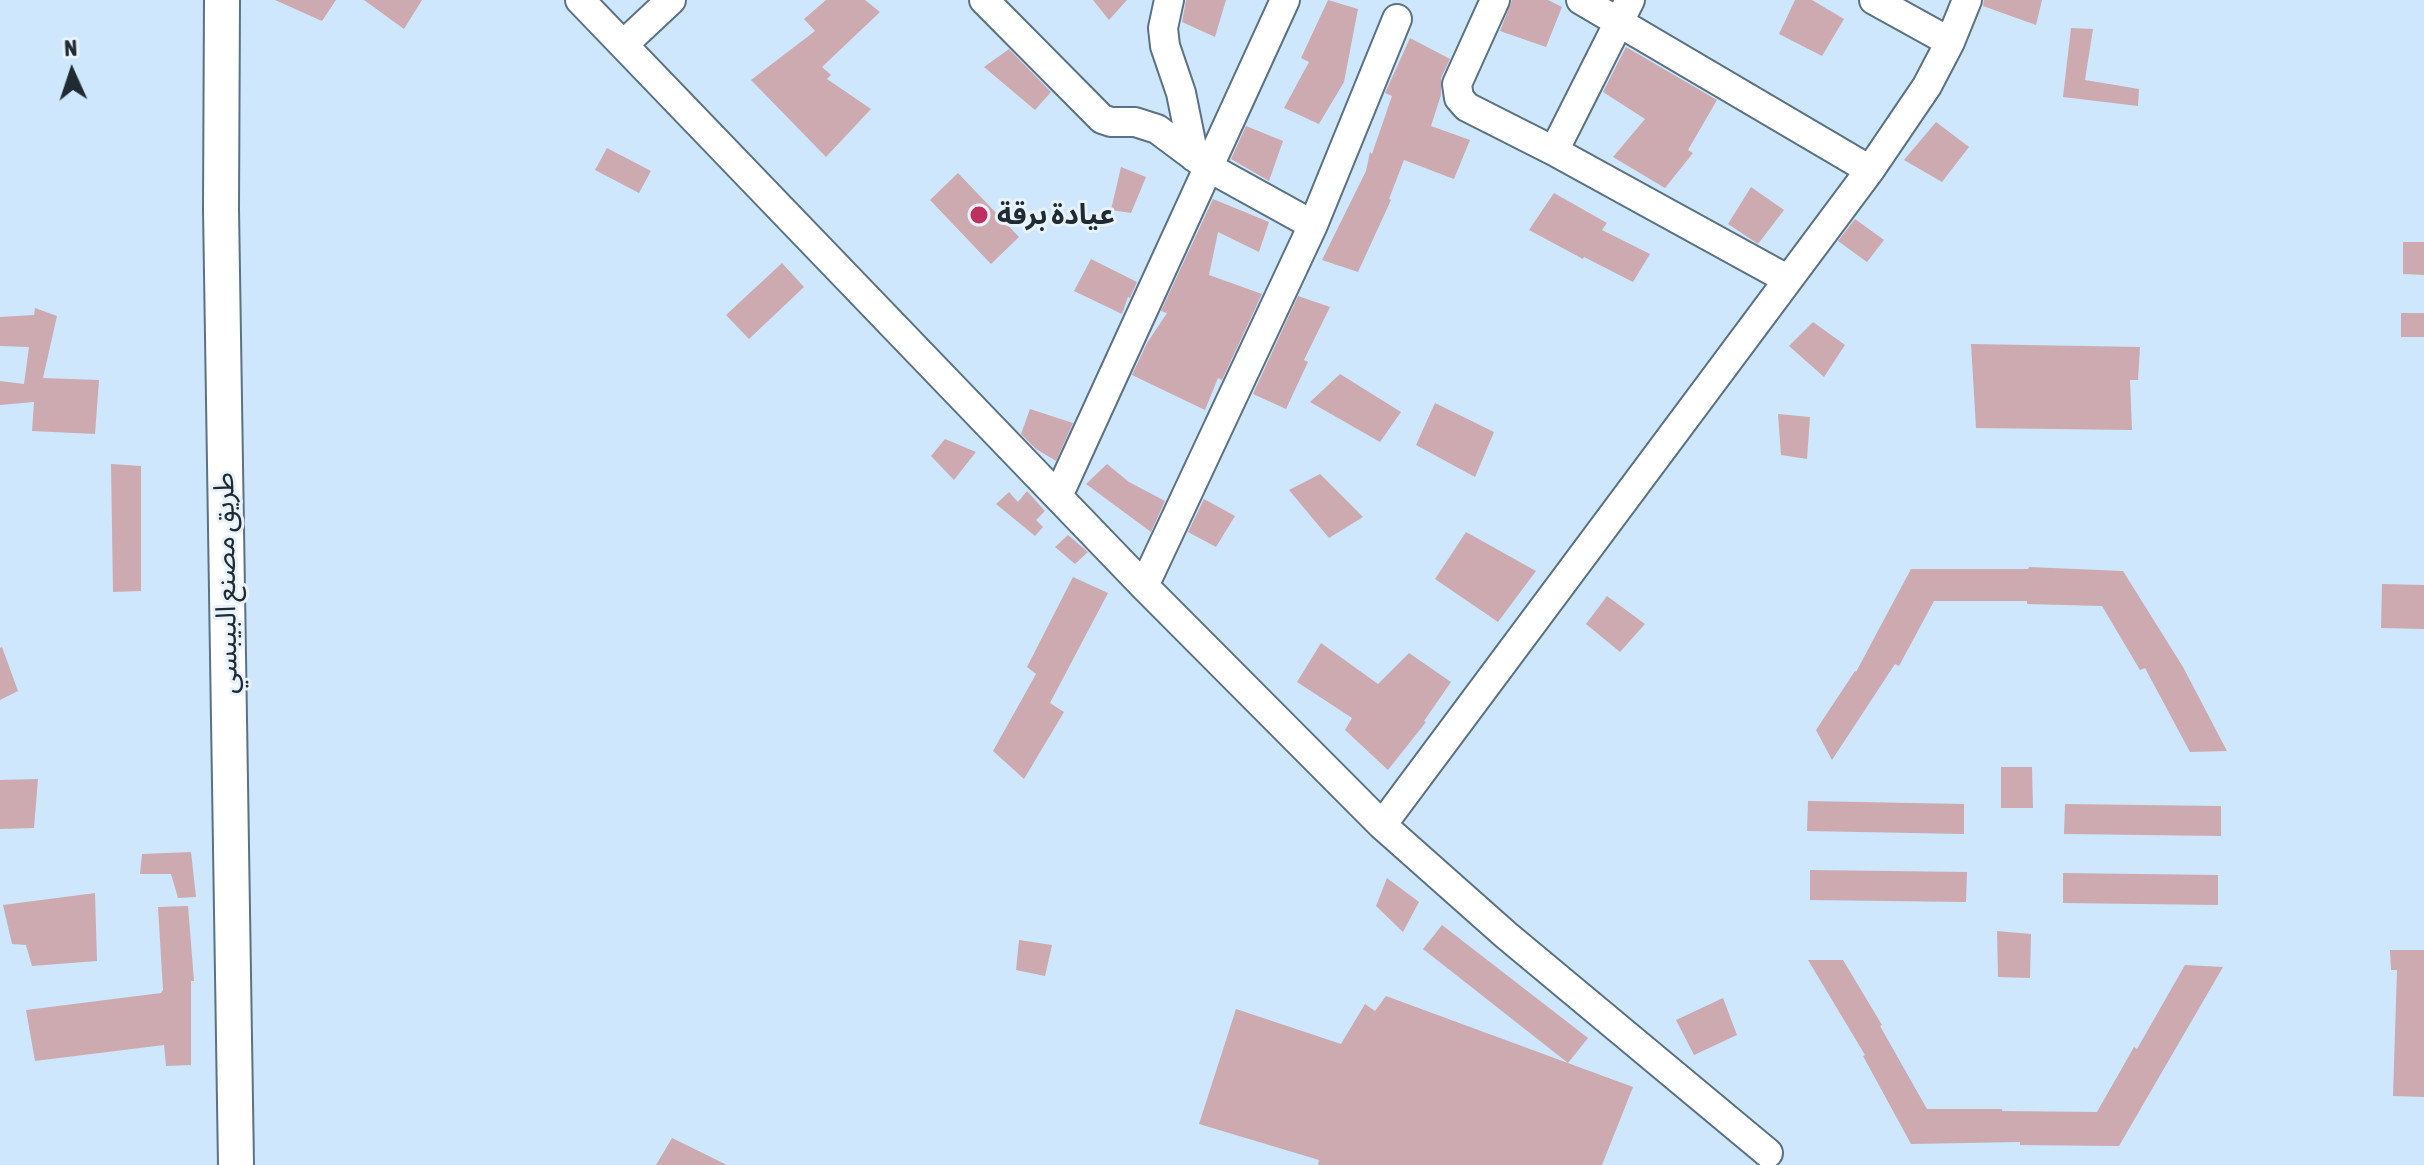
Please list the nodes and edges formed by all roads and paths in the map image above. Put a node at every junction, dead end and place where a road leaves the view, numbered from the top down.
1 (222, 0) edge
2 (580, 0) edge
3 (671, 0) edge
4 (984, 0) edge
5 (1169, 0) edge
6 (1285, 0) edge
7 (1495, 0) edge
8 (1581, 0) edge
9 (1874, 0) edge
10 (1967, 0) edge
11 (1625, 11) edge
12 (1397, 19) dead end
13 (1950, 42) junction
14 (624, 44) junction
15 (1554, 151) junction
16 (1201, 162) junction
17 (1870, 170) junction
18 (1313, 225) junction
19 (1787, 279) junction
20 (1058, 496) junction
21 (1144, 586) junction
22 (1382, 825) junction
23 (1768, 1153) dead end
24 (236, 1165) edge

1 - 24 main road, طريق مصنع البيبسي
2 - 14 street
3 - 14 street
4 - 16 street
5 - 16 street
6 - 16 street
7 - 15 street
8 - 11 street
9 - 13 street
10 - 13 street
11 - 15 street
11 - 17 street
12 - 18 street
13 - 17 street
14 - 20 street
15 - 19 street
16 - 18 street
16 - 20 street
17 - 19 street
18 - 21 street
19 - 22 street
20 - 21 street
21 - 22 street
22 - 23 street

